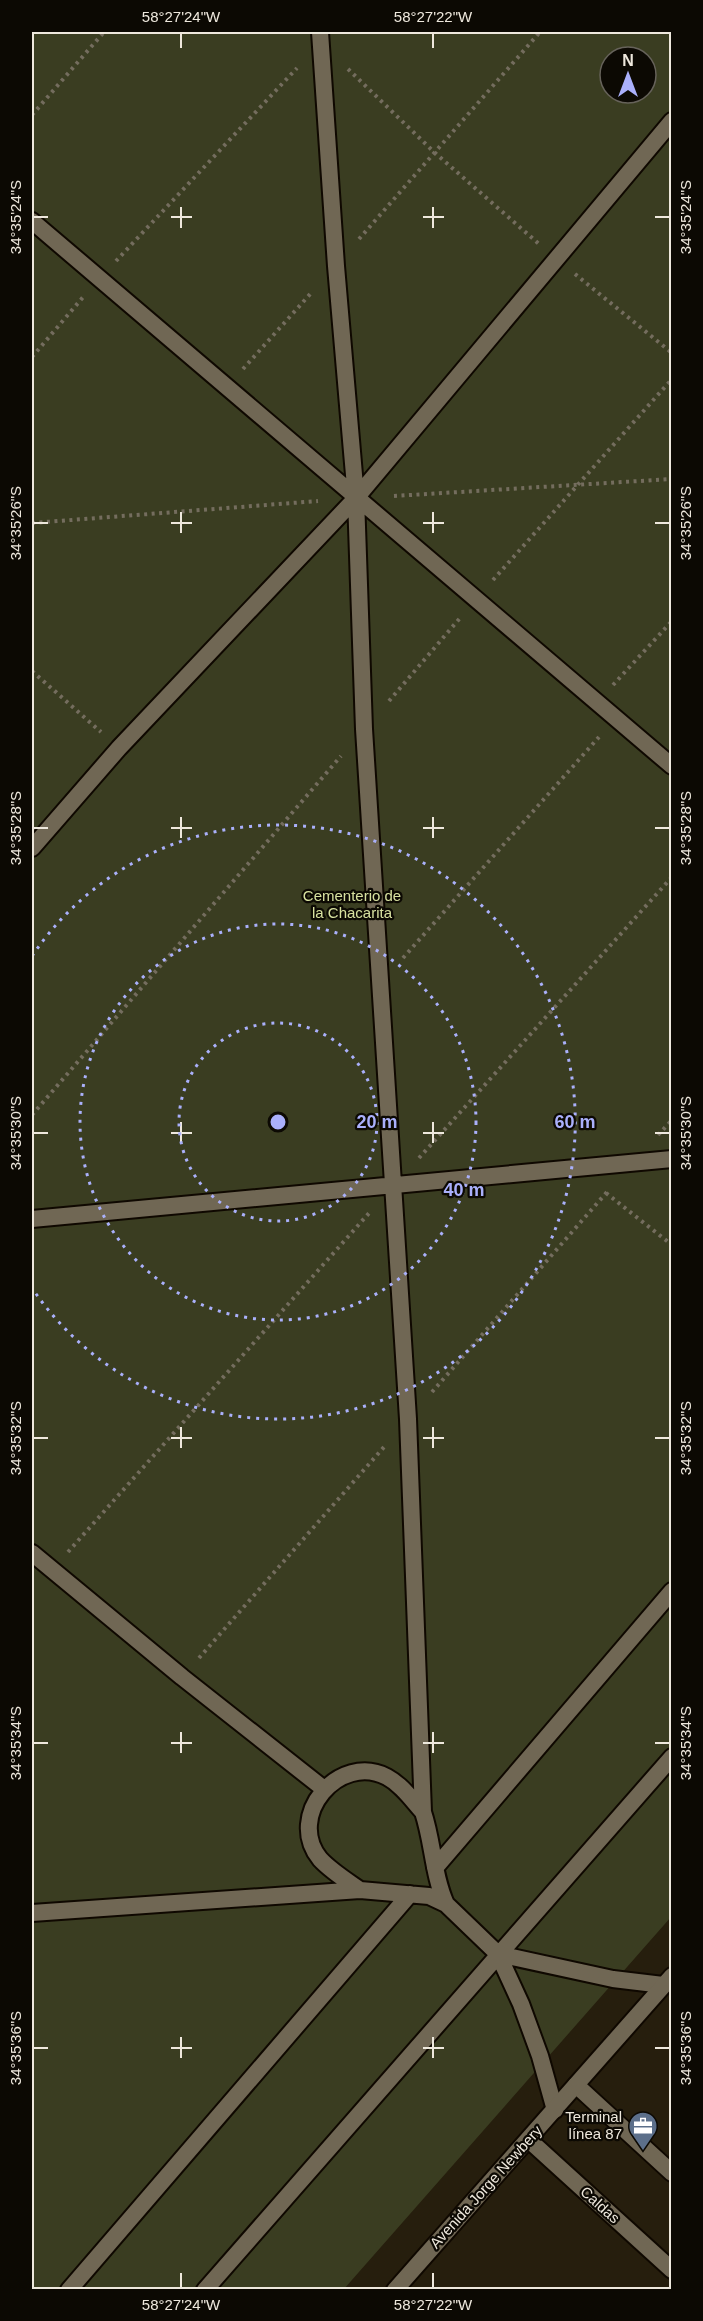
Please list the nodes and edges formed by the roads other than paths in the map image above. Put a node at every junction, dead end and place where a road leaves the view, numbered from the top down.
1 (320, 37) edge
2 (672, 121) edge
3 (32, 222) edge
4 (356, 498) junction
5 (672, 766) edge
6 (32, 848) edge
7 (672, 1159) edge
8 (395, 1185) junction
9 (32, 1219) edge
10 (32, 1553) edge
11 (672, 1591) edge
12 (672, 1757) edge
13 (324, 1789) junction
14 (423, 1812) junction
15 (435, 1868) junction
16 (360, 1890) junction
17 (410, 1894) junction
18 (446, 1904) junction
19 (32, 1913) edge
20 (498, 1954) junction
21 (667, 1980) edge
22 (576, 2085) junction
23 (555, 2110) junction
24 (529, 2140) junction
25 (672, 2173) edge
26 (672, 2270) edge
27 (69, 2289) edge
28 (205, 2289) edge
29 (395, 2289) edge

1 - 4 main road
2 - 4 main road
3 - 4 main road
4 - 5 main road
4 - 6 main road
4 - 8 main road
7 - 8 main road
8 - 9 main road
8 - 14 main road
10 - 13 main road
11 - 15 main road
12 - 20 main road
13 - 14 main road
13 - 16 main road
14 - 15 main road
15 - 18 main road
16 - 17 main road
16 - 19 main road
17 - 18 main road
17 - 27 main road
18 - 20 main road
20 - 21 main road
20 - 23 main road
20 - 28 main road
21 - 22 main road, Avenida Jorge Newbery
22 - 23 main road, Avenida Jorge Newbery
22 - 25 main road
23 - 24 main road, Avenida Jorge Newbery
24 - 26 main road, Caldas
24 - 29 main road, Avenida Jorge Newbery

